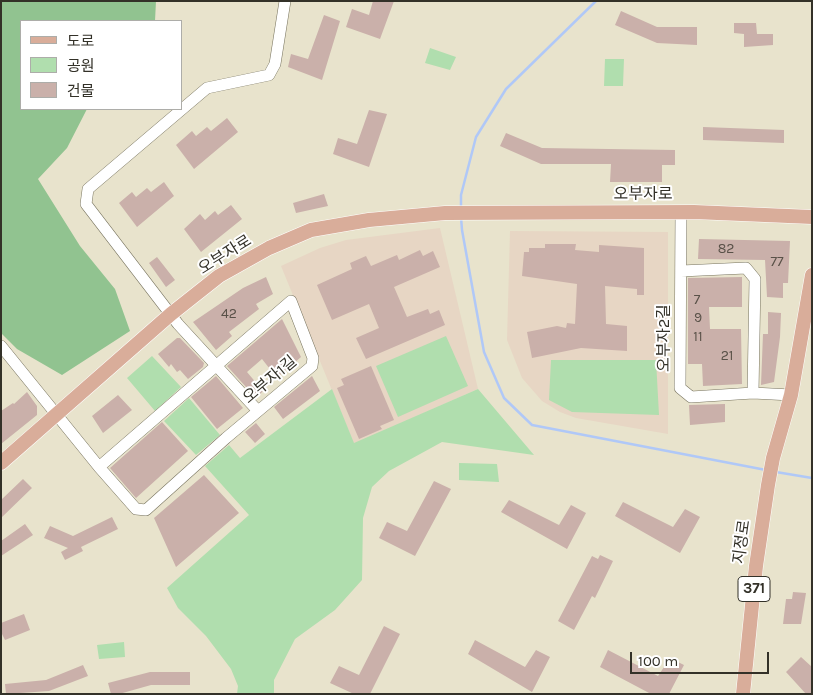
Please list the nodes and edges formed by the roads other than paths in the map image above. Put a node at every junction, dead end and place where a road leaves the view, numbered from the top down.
1 (285, 1) edge
2 (182, 109) edge
3 (181, 110) edge
4 (680, 211) junction
5 (812, 217) edge
6 (681, 271) junction
7 (812, 275) edge
8 (171, 314) junction
9 (1, 346) edge
10 (216, 366) junction
11 (753, 393) junction
12 (791, 395) junction
13 (258, 411) junction
14 (58, 415) junction
15 (1, 463) edge
16 (99, 467) junction
17 (743, 694) edge

1 - 2 street
3 - 8 street
4 - 5 main road, 오부자로
4 - 6 street, 오부자2길
4 - 8 main road, 오부자로
6 - 11 street, 오부자2길
6 - 11 street
7 - 12 main road, 371
8 - 10 street
8 - 14 main road, 오부자로
9 - 14 street
10 - 13 street
10 - 13 street, 오부자1길
10 - 16 street, 오부자1길
11 - 12 street, 오부자2길
12 - 17 main road, 지정로 / 371
13 - 16 street, 오부자1길
14 - 15 main road, 오부자로
14 - 16 street, 오부자1길

